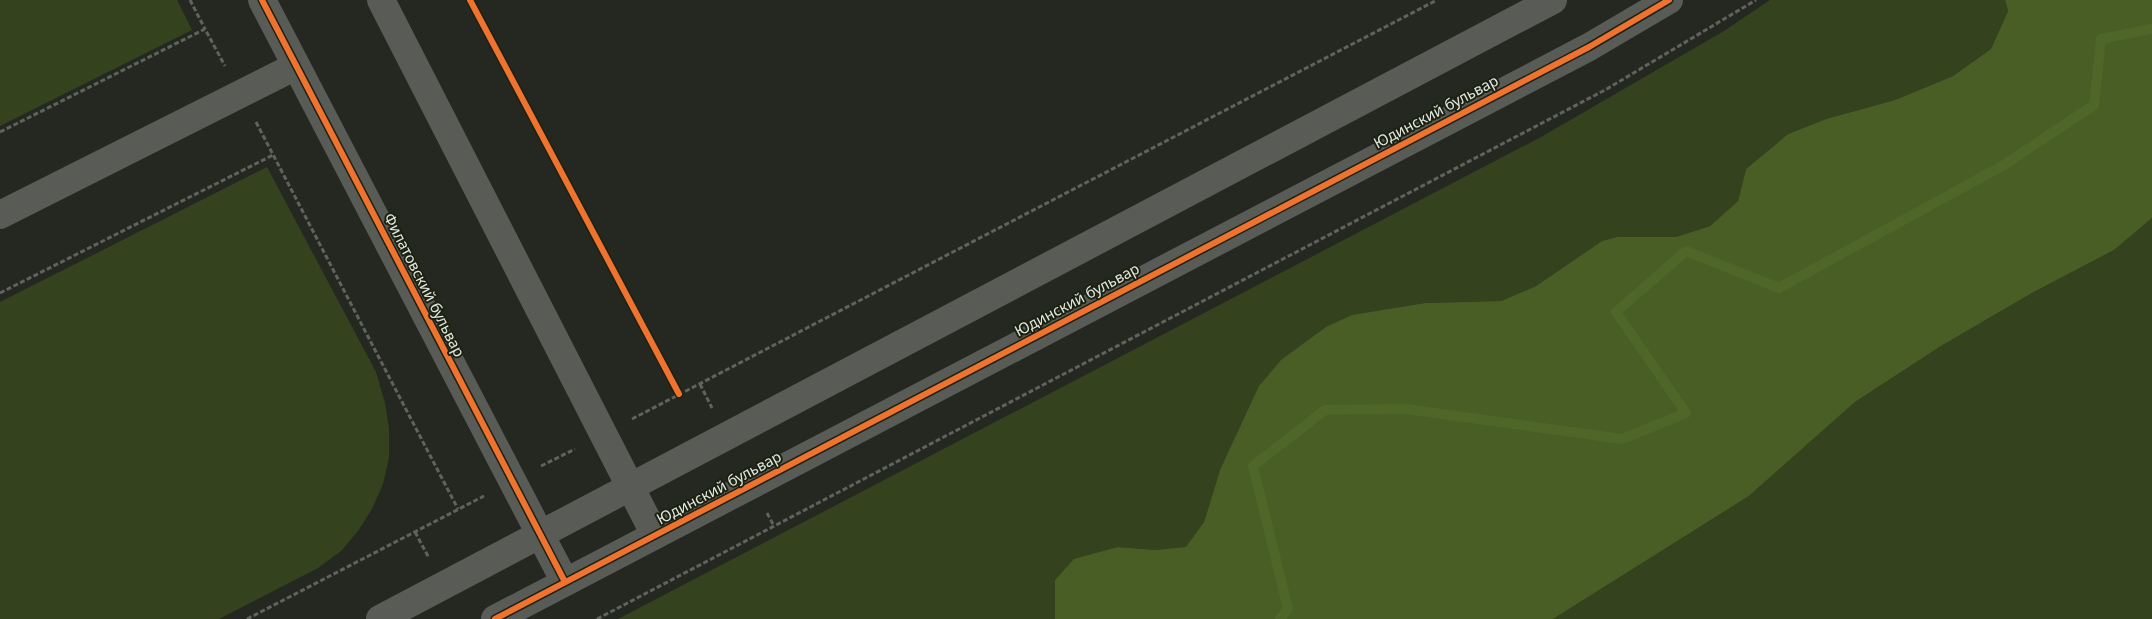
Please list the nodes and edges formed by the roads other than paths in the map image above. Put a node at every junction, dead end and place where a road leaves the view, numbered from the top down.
1 (262, 0) edge
2 (381, 0) edge
3 (1553, 0) edge
4 (1669, 0) edge
5 (296, 66) junction
6 (0, 215) edge
7 (630, 487) junction
8 (540, 535) junction
9 (655, 535) junction
10 (565, 582) junction
11 (380, 619) edge
12 (495, 619) edge

1 - 5 street, Филатовский бульвар
2 - 7 street
3 - 7 street
4 - 9 street, Юдинский бульвар
5 - 6 street
5 - 8 street, Филатовский бульвар
7 - 8 street
7 - 9 street
8 - 10 street, Филатовский бульвар
8 - 11 street
9 - 10 street, Юдинский бульвар
10 - 12 street, Юдинский бульвар

